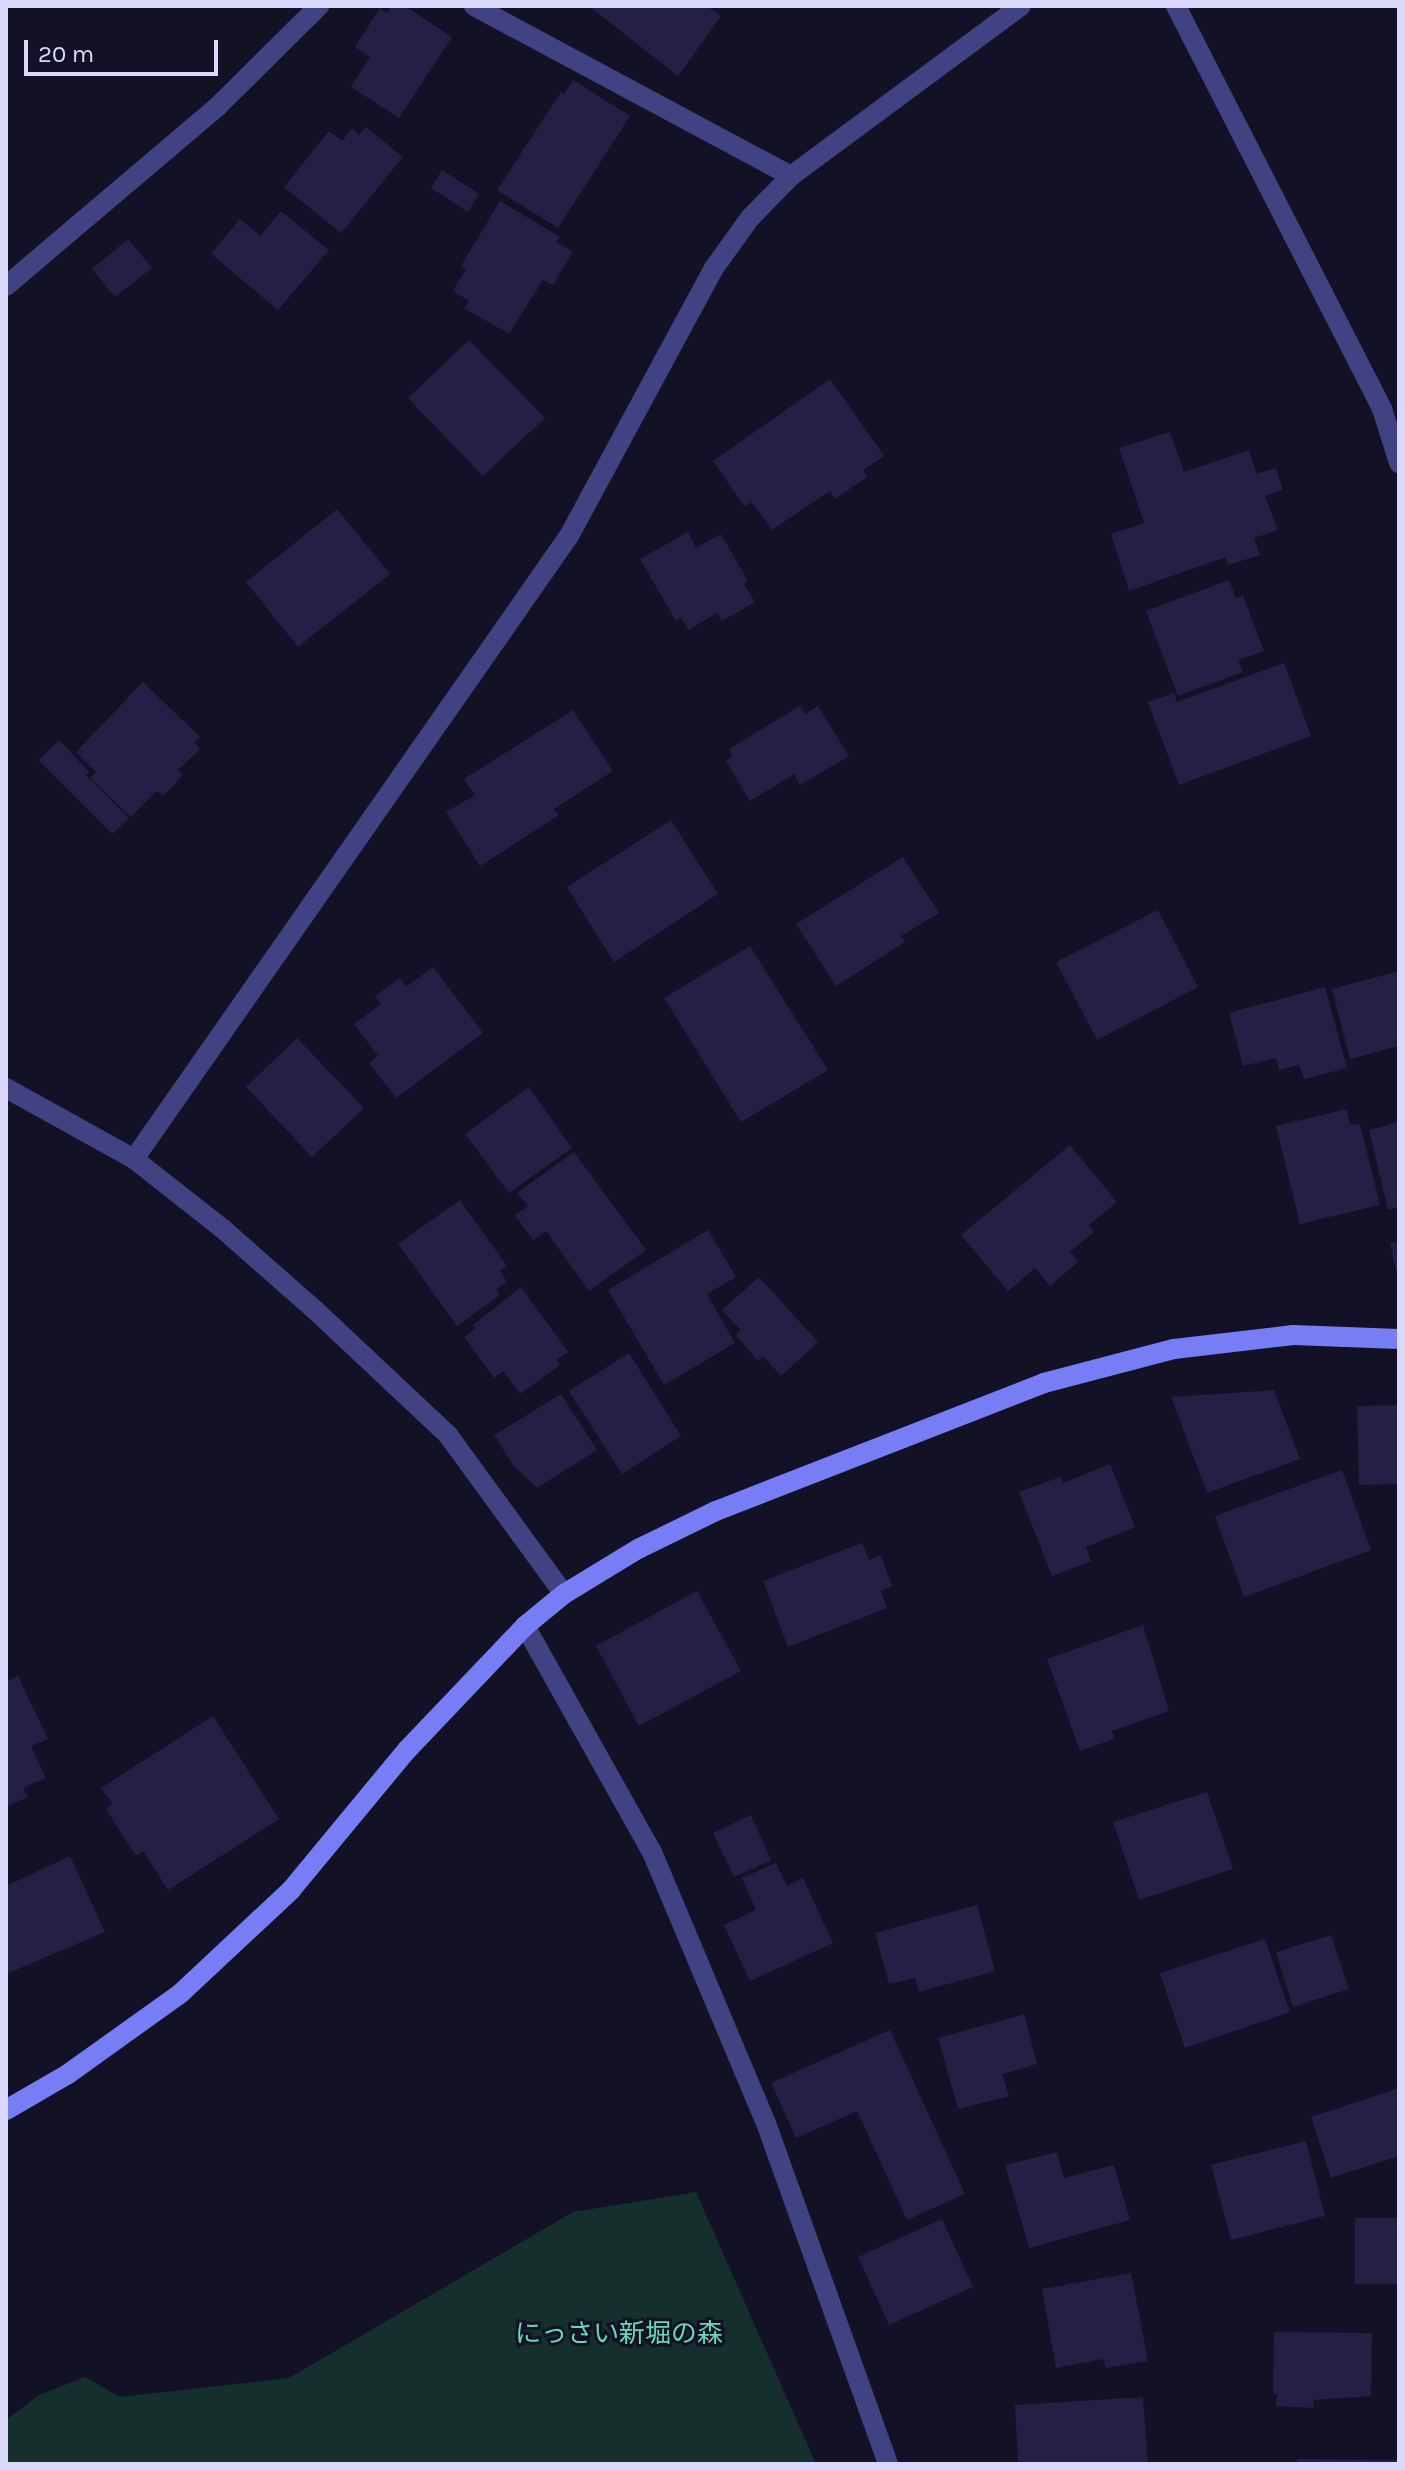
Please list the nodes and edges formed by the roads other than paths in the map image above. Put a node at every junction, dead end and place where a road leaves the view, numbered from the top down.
1 (319, 6) edge
2 (474, 6) edge
3 (1021, 6) edge
4 (1176, 6) edge
5 (791, 176) junction
6 (6, 286) edge
7 (1390, 404) edge
8 (1399, 463) edge
9 (6, 1088) edge
10 (134, 1159) junction
11 (1399, 1339) edge
12 (564, 1594) junction
13 (525, 1626) junction
14 (6, 2110) edge
15 (888, 2464) edge

1 - 6 street
2 - 5 street
3 - 5 street
4 - 7 street
5 - 10 street
7 - 8 street
9 - 10 street
10 - 12 street
11 - 12 street
12 - 13 street
13 - 14 street
13 - 15 street

